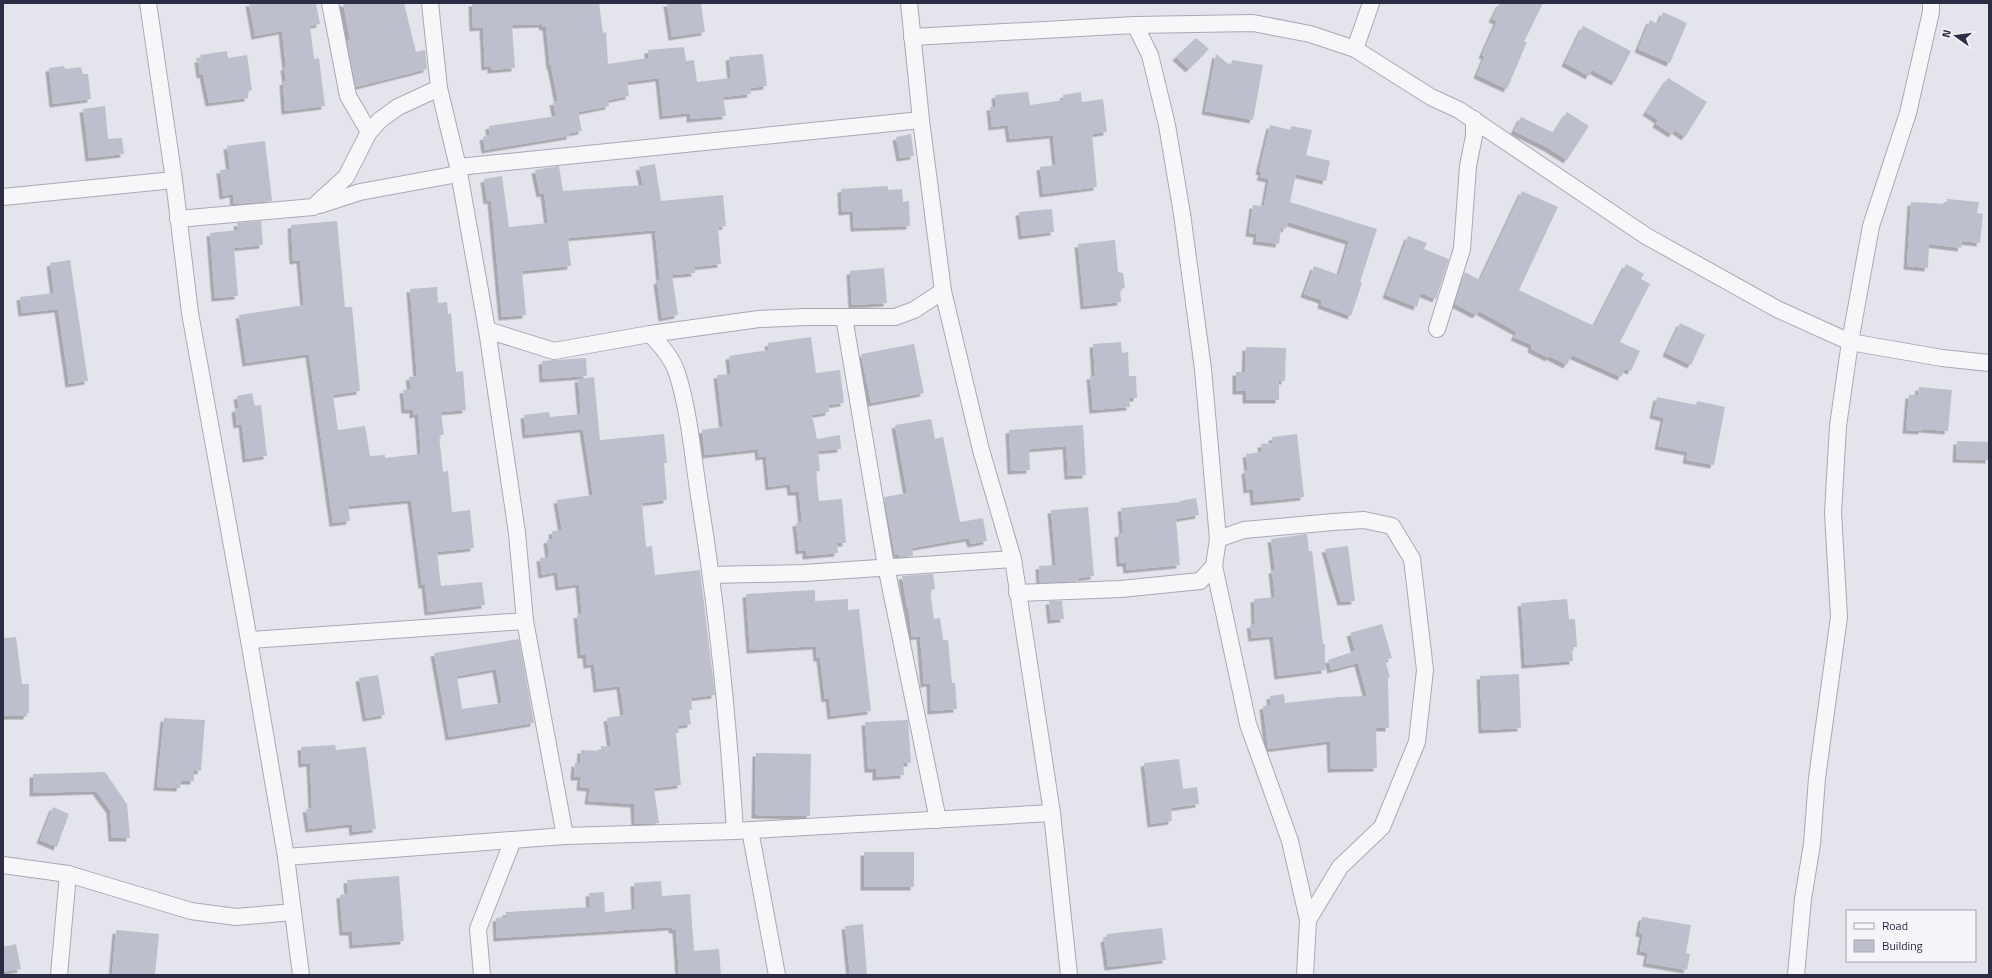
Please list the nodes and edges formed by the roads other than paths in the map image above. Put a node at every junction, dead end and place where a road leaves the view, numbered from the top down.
1 (148, 3) edge
2 (330, 3) edge
3 (430, 3) edge
4 (908, 3) edge
5 (1371, 3) edge
6 (1931, 3) edge
7 (1135, 25) junction
8 (912, 37) junction
9 (1355, 49) junction
10 (439, 88) junction
11 (1474, 119) junction
12 (921, 120) junction
13 (369, 132) junction
14 (458, 170) junction
15 (174, 180) junction
16 (3, 197) edge
17 (313, 207) junction
18 (178, 219) junction
19 (943, 291) junction
20 (844, 317) junction
21 (1437, 329) dead end
22 (487, 330) junction
23 (650, 334) junction
24 (1850, 342) junction
25 (1989, 363) edge
26 (1218, 539) junction
27 (1013, 559) junction
28 (886, 566) junction
29 (1214, 566) junction
30 (712, 575) junction
31 (1017, 593) junction
32 (525, 621) junction
33 (249, 640) junction
34 (1052, 813) junction
35 (938, 820) junction
36 (742, 830) junction
37 (565, 836) junction
38 (513, 840) junction
39 (286, 857) junction
40 (3, 865) edge
41 (68, 874) junction
42 (293, 912) junction
43 (1308, 920) junction
44 (59, 975) edge
45 (301, 975) edge
46 (482, 975) edge
47 (777, 975) edge
48 (1069, 975) edge
49 (1305, 975) edge
50 (1796, 975) edge

1 - 15 street
2 - 13 street
3 - 10 street
4 - 8 street
5 - 9 street
6 - 24 street
7 - 8 street
7 - 9 street
7 - 26 street
8 - 12 street
9 - 11 street
10 - 13 street
10 - 14 street
11 - 21 street
11 - 24 street
12 - 14 street
12 - 19 street
13 - 17 street
14 - 17 street
14 - 22 street
15 - 16 street
15 - 18 street
17 - 18 street
18 - 33 street
19 - 20 street
19 - 27 street
20 - 23 street
20 - 28 street
22 - 23 street
22 - 32 street
23 - 30 street
24 - 25 street
24 - 50 street
26 - 29 street
26 - 43 street
27 - 28 street
27 - 31 street
28 - 30 street
28 - 35 street
29 - 31 street
29 - 43 street
30 - 36 street
31 - 34 street
32 - 33 street
32 - 37 street
33 - 39 street
34 - 35 street
34 - 48 street
35 - 36 street
36 - 37 street
36 - 47 street
37 - 38 street
38 - 39 street
38 - 46 street
39 - 42 street
40 - 41 street
41 - 42 street
41 - 44 street
42 - 45 street
43 - 49 street

